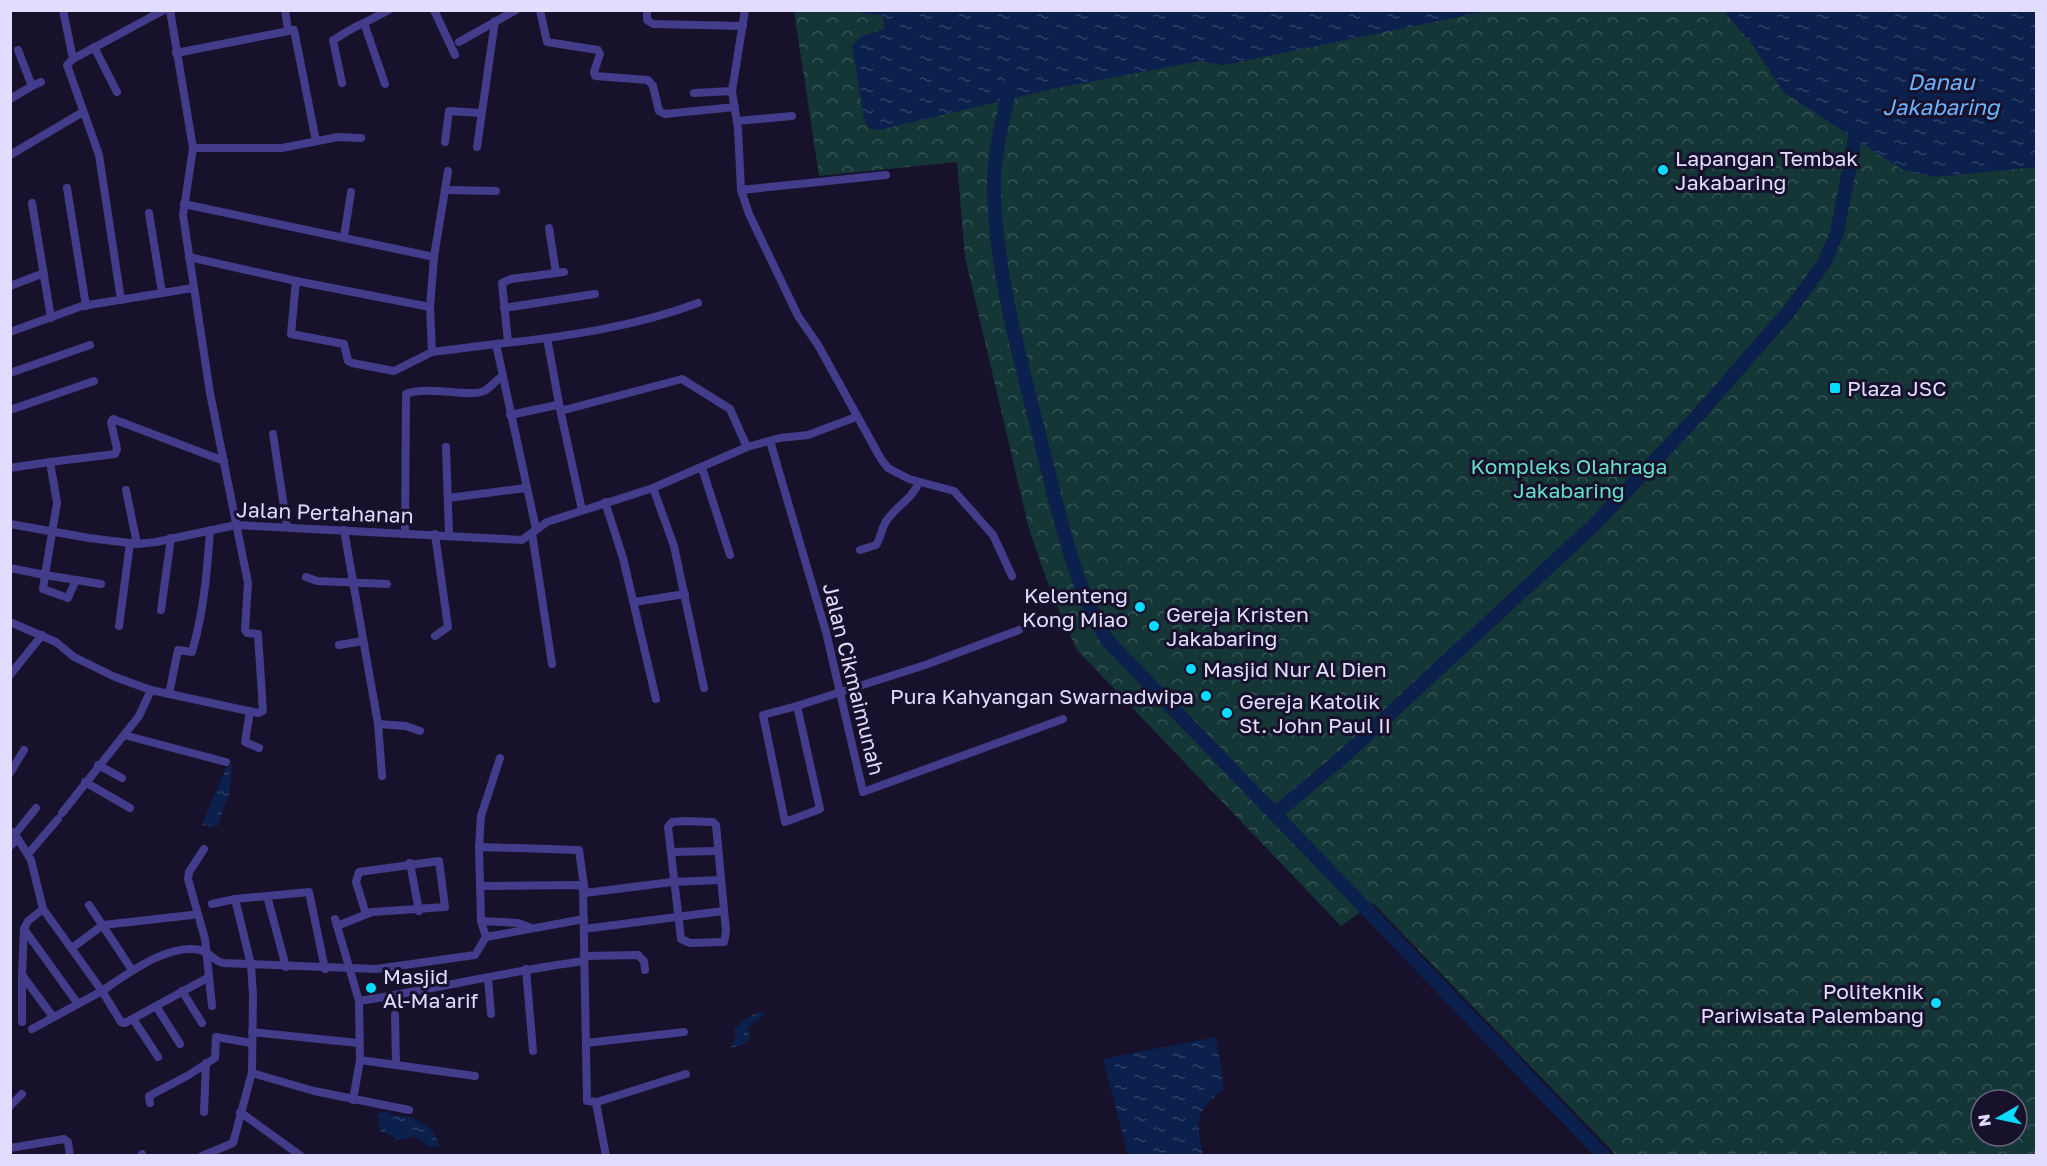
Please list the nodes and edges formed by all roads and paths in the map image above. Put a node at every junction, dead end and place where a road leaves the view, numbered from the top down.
1 (63, 10) edge
2 (164, 10) edge
3 (170, 10) edge
4 (285, 10) edge
5 (389, 10) edge
6 (434, 10) edge
7 (516, 10) edge
8 (540, 10) edge
9 (647, 10) edge
10 (745, 10) edge
11 (495, 21) junction
12 (364, 23) junction
13 (743, 26) junction
14 (288, 30) junction
15 (459, 42) dead end
16 (94, 47) junction
17 (18, 50) dead end
18 (176, 53) junction
19 (455, 55) dead end
20 (73, 59) junction
21 (41, 82) dead end
22 (342, 83) dead end
23 (385, 84) dead end
24 (32, 86) junction
25 (732, 91) junction
26 (117, 92) dead end
27 (694, 93) dead end
28 (10, 99) edge
29 (735, 107) junction
30 (83, 112) junction
31 (480, 113) junction
32 (792, 116) dead end
33 (737, 121) junction
34 (361, 138) dead end
35 (316, 141) junction
36 (445, 142) dead end
37 (477, 147) dead end
38 (193, 148) junction
39 (10, 155) edge
40 (448, 171) dead end
41 (886, 175) dead end
42 (67, 188) dead end
43 (446, 190) junction
44 (741, 190) junction
45 (496, 191) dead end
46 (351, 192) dead end
47 (32, 203) dead end
48 (184, 204) junction
49 (149, 213) dead end
50 (549, 228) dead end
51 (344, 237) junction
52 (189, 257) junction
53 (434, 257) junction
54 (44, 273) junction
55 (296, 281) junction
56 (10, 286) edge
57 (193, 288) junction
58 (162, 293) junction
59 (595, 294) dead end
60 (121, 300) junction
61 (698, 303) dead end
62 (86, 306) junction
63 (430, 307) junction
64 (504, 308) junction
65 (51, 318) junction
66 (10, 332) edge
67 (547, 338) junction
68 (508, 342) junction
69 (496, 344) junction
70 (90, 345) dead end
71 (432, 352) junction
72 (10, 373) edge
73 (502, 376) junction
74 (94, 381) dead end
75 (559, 407) junction
76 (10, 410) edge
77 (510, 415) junction
78 (856, 417) junction
79 (273, 434) dead end
80 (770, 441) junction
81 (446, 447) dead end
82 (747, 447) junction
83 (224, 461) junction
84 (50, 462) junction
85 (10, 468) edge
86 (702, 468) junction
87 (919, 482) junction
88 (526, 488) junction
89 (653, 488) junction
90 (126, 490) dead end
91 (448, 498) junction
92 (605, 502) junction
93 (582, 510) junction
94 (10, 524) edge
95 (236, 525) junction
96 (286, 527) junction
97 (210, 530) junction
98 (344, 530) junction
99 (53, 531) junction
100 (534, 531) junction
101 (405, 533) junction
102 (435, 534) junction
103 (449, 535) junction
104 (171, 538) junction
105 (134, 543) junction
106 (860, 550) dead end
107 (730, 555) dead end
108 (10, 568) edge
109 (45, 575) junction
110 (1012, 576) dead end
111 (306, 577) dead end
112 (352, 581) junction
113 (75, 582) junction
114 (101, 584) dead end
115 (387, 584) dead end
116 (685, 594) junction
117 (634, 602) junction
118 (161, 610) dead end
119 (10, 622) edge
120 (119, 626) dead end
121 (1019, 630) dead end
122 (42, 635) junction
123 (435, 636) dead end
124 (363, 641) junction
125 (339, 645) dead end
126 (552, 664) dead end
127 (10, 675) edge
128 (704, 688) dead end
129 (151, 690) junction
130 (839, 690) junction
131 (169, 694) junction
132 (656, 699) dead end
133 (796, 706) junction
134 (250, 711) junction
135 (1063, 719) dead end
136 (378, 724) junction
137 (420, 731) dead end
138 (124, 735) junction
139 (259, 748) dead end
140 (24, 750) dead end
141 (500, 758) dead end
142 (226, 762) dead end
143 (98, 765) junction
144 (10, 773) edge
145 (382, 776) dead end
146 (122, 778) dead end
147 (85, 782) junction
148 (36, 808) dead end
149 (130, 808) dead end
150 (14, 834) edge
151 (10, 846) edge
152 (479, 847) junction
153 (204, 849) dead end
154 (717, 851) junction
155 (671, 852) junction
156 (28, 854) junction
157 (410, 863) junction
158 (721, 880) junction
159 (674, 882) junction
160 (480, 886) junction
161 (585, 893) junction
162 (267, 896) junction
163 (236, 899) junction
164 (212, 904) dead end
165 (89, 905) dead end
166 (43, 909) junction
167 (419, 911) junction
168 (723, 911) junction
169 (366, 914) junction
170 (192, 915) dead end
171 (677, 915) junction
172 (584, 919) junction
173 (481, 921) junction
174 (103, 925) junction
175 (529, 927) junction
176 (24, 929) junction
177 (584, 929) junction
178 (486, 937) junction
179 (72, 948) junction
180 (207, 952) junction
181 (584, 959) junction
182 (251, 966) junction
183 (286, 967) junction
184 (325, 969) junction
185 (526, 969) junction
186 (132, 970) junction
187 (351, 970) junction
188 (645, 970) dead end
189 (22, 975) junction
190 (209, 976) junction
191 (488, 978) junction
192 (102, 991) junction
193 (182, 991) junction
194 (359, 1000) junction
195 (78, 1004) junction
196 (156, 1006) junction
197 (212, 1006) dead end
198 (491, 1014) dead end
199 (396, 1016) dead end
200 (53, 1017) junction
201 (133, 1019) junction
202 (22, 1022) dead end
203 (202, 1023) dead end
204 (32, 1029) dead end
205 (252, 1032) junction
206 (684, 1032) dead end
207 (252, 1043) junction
208 (358, 1043) junction
209 (586, 1043) junction
210 (180, 1044) dead end
211 (533, 1052) dead end
212 (158, 1057) dead end
213 (360, 1060) junction
214 (206, 1063) junction
215 (396, 1065) junction
216 (252, 1073) junction
217 (686, 1074) dead end
218 (475, 1076) dead end
219 (22, 1094) dead end
220 (353, 1100) junction
221 (150, 1103) dead end
222 (596, 1103) junction
223 (10, 1106) edge
224 (409, 1110) dead end
225 (204, 1112) dead end
226 (240, 1112) junction
227 (10, 1148) edge
228 (70, 1155) edge
229 (202, 1155) edge
230 (301, 1155) edge
231 (606, 1155) edge

1 - 20 street
2 - 16 street
3 - 18 street
4 - 14 street
5 - 12 street
6 - 19 street
7 - 11 street
8 - 29 street
9 - 13 street
10 - 13 street
11 - 15 street
11 - 31 street
12 - 22 street
12 - 23 street
13 - 25 street
14 - 18 street
14 - 35 street
16 - 20 street
16 - 26 street
17 - 24 street
18 - 38 street
20 - 30 street
21 - 24 street
24 - 28 street
25 - 27 street
25 - 29 street
29 - 33 street
30 - 39 street
30 - 60 street
31 - 36 street
31 - 37 street
32 - 33 street
33 - 44 street
34 - 35 street
35 - 38 street
38 - 48 street
40 - 43 street
41 - 44 street
42 - 62 street
43 - 45 street
43 - 53 street
44 - 78 street
46 - 51 street
47 - 54 street
48 - 51 street
48 - 52 street
49 - 58 street
50 - 64 street
51 - 53 street
52 - 55 street
52 - 57 street
53 - 63 street
54 - 56 street
54 - 65 street
55 - 63 street
55 - 71 street
57 - 58 street
57 - 83 street
58 - 60 street
59 - 64 street
60 - 62 street
61 - 67 street
62 - 65 street
63 - 71 street
64 - 68 street
65 - 66 street
67 - 68 street
67 - 75 street
68 - 69 street
69 - 71 street
69 - 73 street
70 - 72 street
73 - 77 street
73 - 101 street
74 - 76 street
75 - 77 street
75 - 82 street
75 - 93 street
77 - 88 street
78 - 80 street, Jalan Pertahanan
78 - 87 street
79 - 96 street
80 - 82 street, Jalan Pertahanan
80 - 130 street, Jalan Cikmaimunah
81 - 91 street
82 - 86 street, Jalan Pertahanan
83 - 84 street
83 - 95 street
84 - 85 street
84 - 99 street
86 - 89 street, Jalan Pertahanan
86 - 107 street
87 - 106 street
87 - 110 street
88 - 91 street
88 - 100 street
89 - 92 street, Jalan Pertahanan
89 - 116 street
90 - 105 street
91 - 103 street
92 - 93 street, Jalan Pertahanan
92 - 117 street
93 - 100 street, Jalan Pertahanan
94 - 99 street, Jalan Pertahanan
95 - 96 street, Jalan Pertahanan
95 - 97 street, Jalan Pertahanan
95 - 134 street
96 - 98 street, Jalan Pertahanan
97 - 104 street, Jalan Pertahanan
97 - 131 street
98 - 101 street, Jalan Pertahanan
98 - 112 street
99 - 105 street, Jalan Pertahanan
99 - 109 street
100 - 103 street, Jalan Pertahanan
100 - 126 street
101 - 102 street, Jalan Pertahanan
102 - 103 street, Jalan Pertahanan
102 - 123 street
104 - 105 street, Jalan Pertahanan
104 - 118 street
105 - 120 street
108 - 109 street
109 - 113 street
109 - 113 street
111 - 112 street
112 - 115 street
112 - 124 street
113 - 114 street
116 - 117 street
116 - 128 street
117 - 132 street
119 - 122 street
121 - 130 street
122 - 127 street
122 - 129 street
124 - 125 street
124 - 136 street
129 - 131 street
129 - 138 street
130 - 133 street
130 - 135 street, Jalan Cikmaimunah
131 - 134 street
133 - 133 street
134 - 139 street
136 - 137 street
136 - 145 street
138 - 142 street
138 - 143 street
140 - 144 street
141 - 152 street
143 - 146 street
143 - 147 street
147 - 149 street
147 - 156 street
148 - 150 street
150 - 151 street
150 - 156 street
152 - 160 street
152 - 161 street
153 - 180 street
154 - 155 street
154 - 155 street
154 - 158 street
155 - 159 street
156 - 166 street
157 - 167 street
157 - 167 street
157 - 169 street
158 - 159 street
158 - 168 street
159 - 161 street
159 - 171 street
160 - 161 street
160 - 173 street
161 - 172 street
162 - 163 street
162 - 183 street
162 - 184 street
163 - 164 street
163 - 182 street
165 - 174 street
166 - 176 street
166 - 179 street
167 - 169 street
168 - 171 street
168 - 171 street
169 - 187 street
170 - 174 street
171 - 177 street
172 - 175 street
172 - 177 street
173 - 175 street
173 - 178 street
174 - 179 street
174 - 186 street
175 - 178 street
176 - 189 street
176 - 195 street
177 - 181 street
178 - 187 street
179 - 192 street
180 - 182 street
180 - 186 street
180 - 190 street
181 - 185 street
181 - 188 street
181 - 209 street
182 - 183 street
182 - 205 street
183 - 184 street
184 - 187 street
185 - 191 street
185 - 211 street
186 - 192 street
187 - 194 street
189 - 200 street
189 - 202 street
190 - 193 street
190 - 197 street
191 - 194 street
191 - 198 street
192 - 195 street
192 - 201 street
193 - 196 street
193 - 203 street
194 - 208 street
195 - 200 street
196 - 201 street
196 - 210 street
199 - 215 street
200 - 204 street
201 - 212 street
205 - 207 street
205 - 208 street
206 - 209 street
207 - 214 street
207 - 216 street
208 - 213 street
209 - 222 street
213 - 215 street
213 - 220 street
214 - 221 street
214 - 225 street
215 - 218 street
216 - 220 street
216 - 226 street
217 - 222 street
219 - 223 street
220 - 224 street
222 - 231 street
226 - 229 street
226 - 230 street
227 - 228 street

